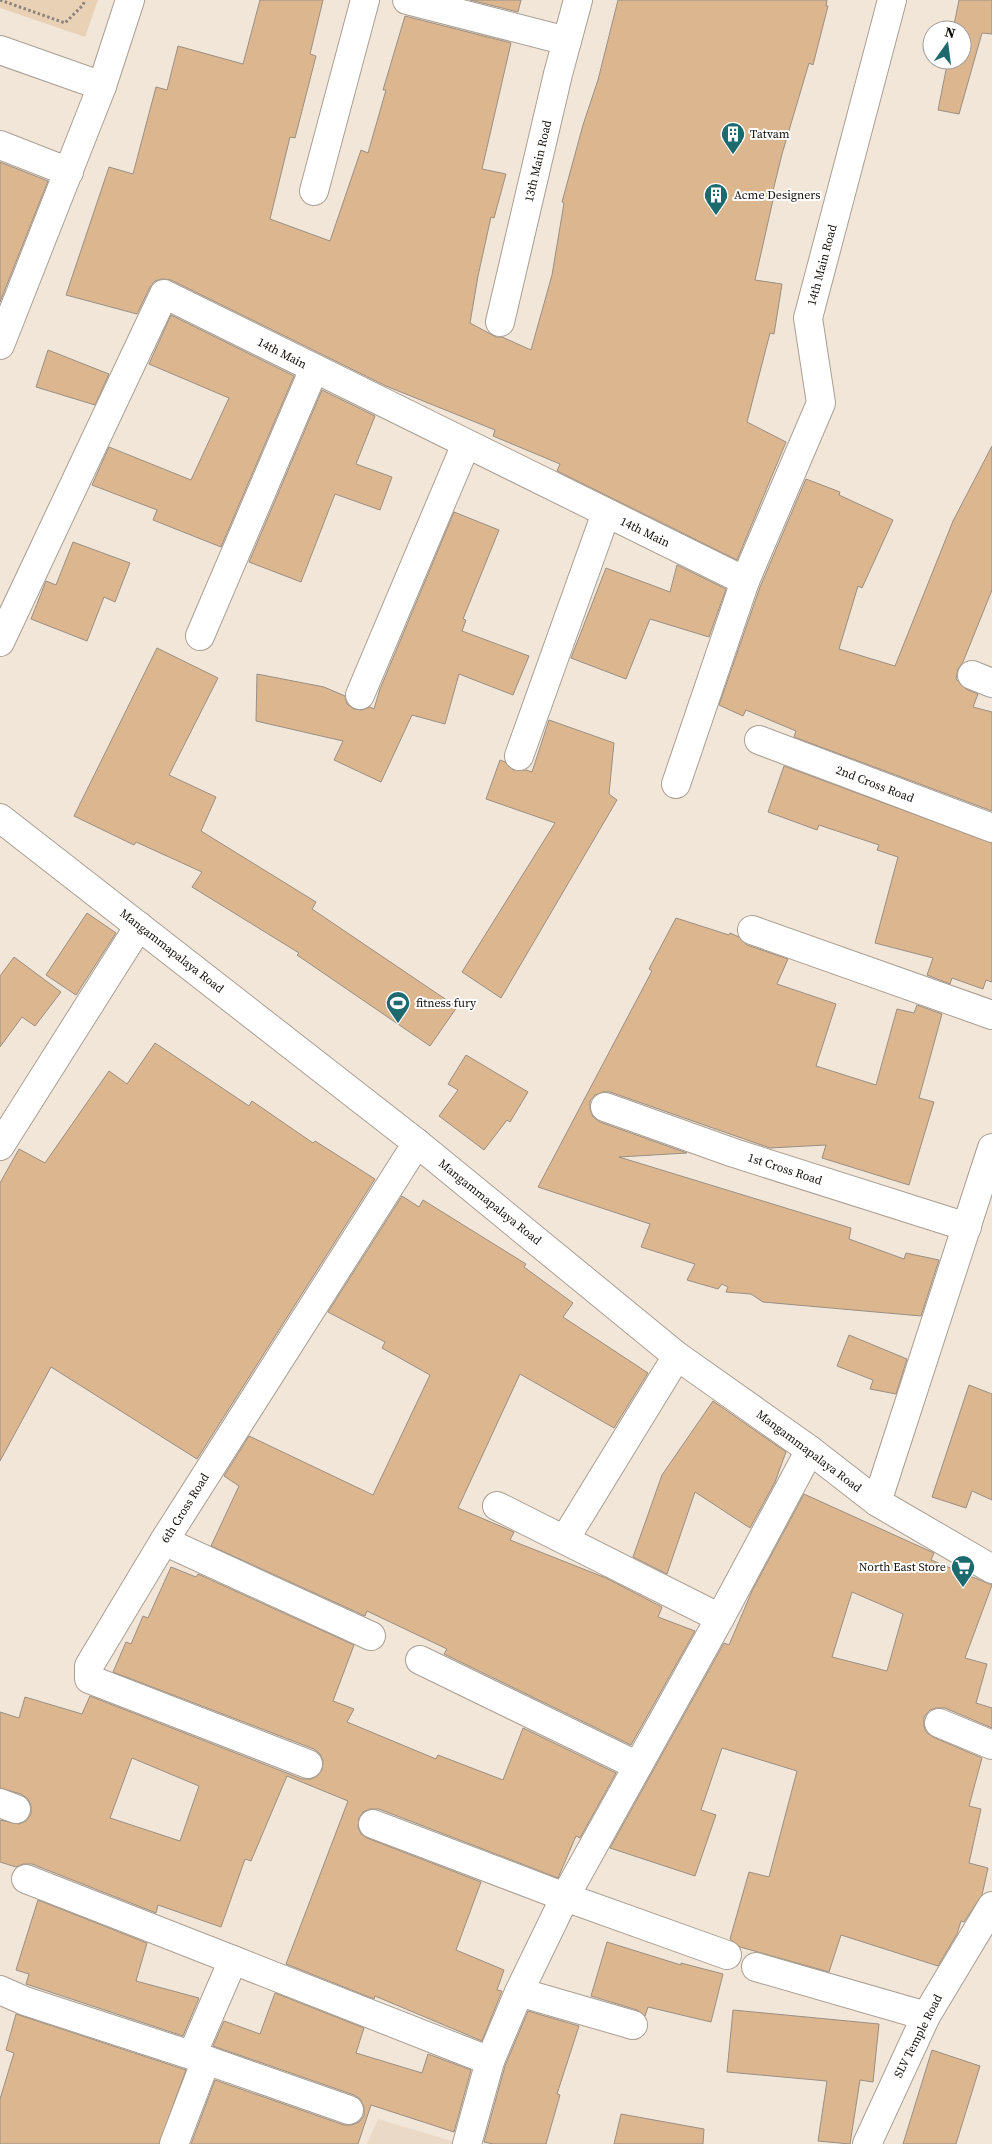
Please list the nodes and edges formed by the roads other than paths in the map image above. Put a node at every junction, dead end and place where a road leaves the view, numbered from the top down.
1 (130, 0) edge
2 (365, 0) edge
3 (407, 0) edge
4 (578, 0) edge
5 (892, 0) edge
6 (567, 42) junction
7 (0, 50) edge
8 (102, 86) junction
9 (0, 145) edge
10 (69, 172) junction
11 (314, 191) dead end
12 (500, 322) dead end
13 (0, 345) edge
14 (314, 369) junction
15 (466, 444) junction
16 (606, 513) junction
17 (745, 581) junction
18 (200, 636) dead end
19 (0, 642) edge
20 (360, 695) dead end
21 (759, 740) dead end
22 (519, 756) dead end
23 (676, 784) dead end
24 (0, 818) edge
25 (992, 828) edge
26 (139, 926) junction
27 (752, 930) dead end
28 (992, 1016) edge
29 (605, 1107) dead end
30 (417, 1143) junction
31 (0, 1146) edge
32 (992, 1148) edge
33 (986, 1189) edge
34 (967, 1227) junction
35 (677, 1356) junction
36 (810, 1450) junction
37 (877, 1502) junction
38 (498, 1506) dead end
39 (566, 1540) junction
40 (164, 1541) junction
41 (992, 1569) edge
42 (720, 1618) junction
43 (371, 1636) dead end
44 (420, 1660) dead end
45 (939, 1723) dead end
46 (992, 1745) edge
47 (308, 1764) dead end
48 (638, 1766) junction
49 (372, 1824) dead end
50 (26, 1879) dead end
51 (564, 1897) junction
52 (992, 1906) edge
53 (727, 1955) dead end
54 (233, 1960) junction
55 (756, 1967) dead end
56 (0, 1990) edge
57 (518, 1992) junction
58 (926, 2016) junction
59 (633, 2025) dead end
60 (199, 2057) junction
61 (490, 2061) junction
62 (349, 2110) dead end
63 (174, 2144) edge
64 (467, 2144) edge
65 (867, 2144) edge

1 - 8 street
2 - 11 street
3 - 6 street
4 - 6 street, 13th Main Road
5 - 17 street, 14th Main Road
6 - 12 street, 13th Main Road
7 - 8 street
8 - 10 street
9 - 10 street
10 - 13 street
14 - 15 street, 14th Main
14 - 18 street
14 - 19 street, 14th Main
15 - 16 street, 14th Main
15 - 20 street
16 - 17 street, 14th Main
16 - 22 street
17 - 23 street, 14th Main Road
21 - 25 street, 2nd Cross Road
24 - 26 street, Mangammapalaya Road
26 - 30 street, Mangammapalaya Road
26 - 31 street
27 - 28 street
29 - 34 street, 1st Cross Road
30 - 35 street, Mangammapalaya Road
30 - 40 street, 6th Cross Road
32 - 33 street
33 - 34 street
34 - 37 street
35 - 36 street, Mangammapalaya Road
35 - 39 street
36 - 37 street, Mangammapalaya Road
36 - 42 street
37 - 41 street, Mangammapalaya Road
38 - 39 street
39 - 42 street
40 - 43 street
40 - 47 street, 6th Cross Road
42 - 48 street
44 - 48 street
45 - 46 street
48 - 51 street
49 - 51 street
50 - 54 street
51 - 53 street
51 - 57 street
52 - 58 street, SLV Temple Road
54 - 60 street
54 - 61 street
55 - 58 street
56 - 60 street
57 - 59 street
57 - 61 street
58 - 65 street, SLV Temple Road
60 - 62 street
60 - 63 street
61 - 64 street

